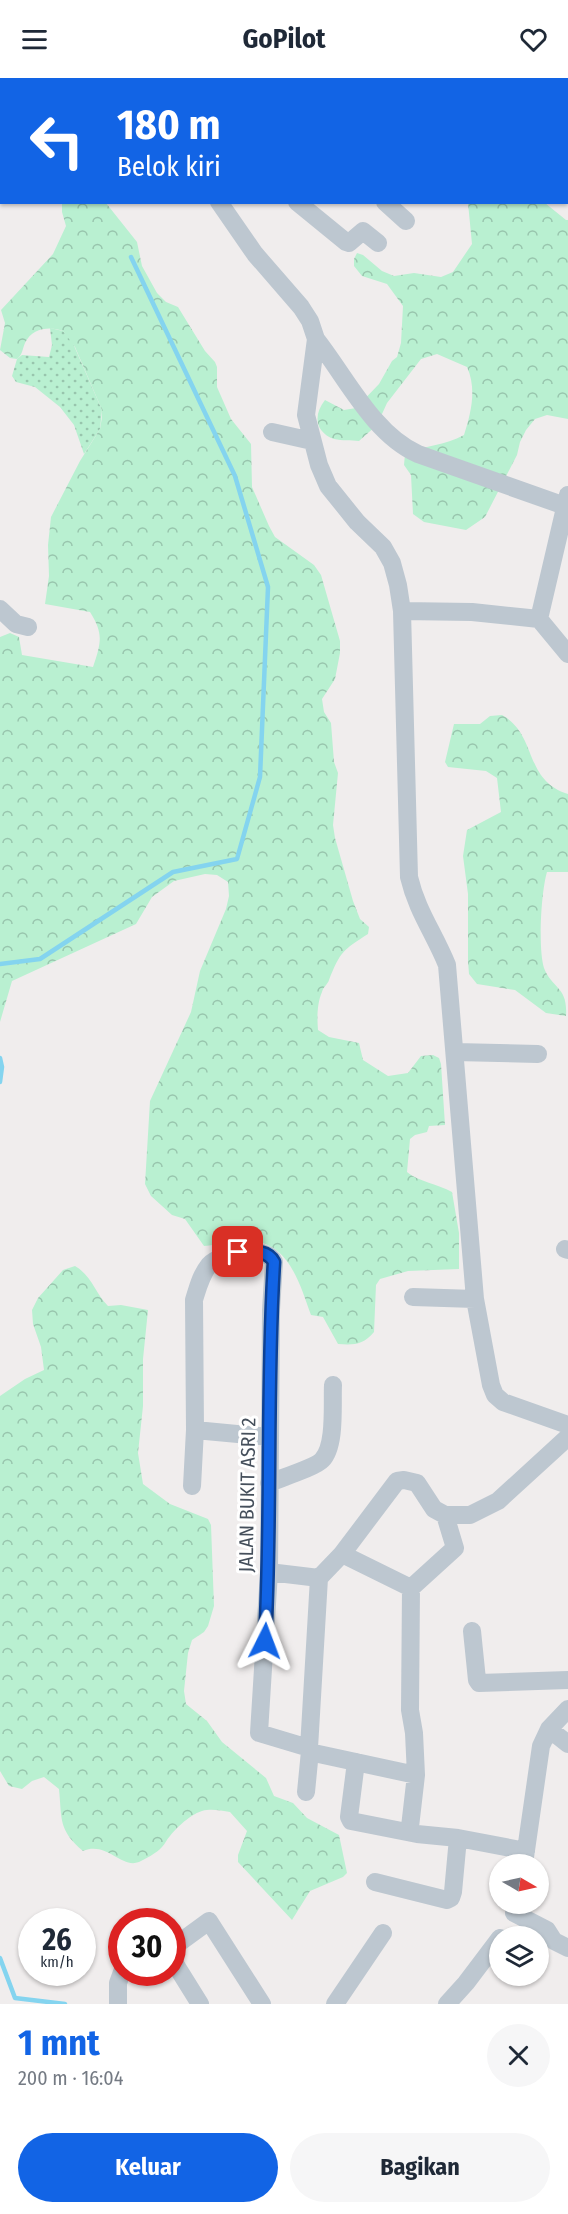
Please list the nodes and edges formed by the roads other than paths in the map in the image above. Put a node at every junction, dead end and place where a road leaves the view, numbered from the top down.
1 (220, 204) edge
2 (299, 204) edge
3 (388, 204) edge
4 (406, 221) dead end
5 (378, 243) dead end
6 (315, 339) junction
7 (272, 432) dead end
8 (312, 441) junction
9 (567, 501) edge
10 (0, 609) edge
11 (402, 611) junction
12 (539, 619) junction
13 (28, 627) dead end
14 (568, 654) edge
15 (454, 1052) junction
16 (538, 1054) dead end
17 (413, 1297) dead end
18 (475, 1299) junction
19 (333, 1385) dead end
20 (568, 1425) edge
21 (195, 1430) junction
22 (270, 1437) junction
23 (568, 1437) edge
24 (269, 1483) junction
25 (192, 1486) dead end
26 (445, 1515) junction
27 (342, 1554) junction
28 (269, 1572) junction
29 (319, 1578) junction
30 (411, 1588) junction
31 (472, 1631) dead end
32 (568, 1680) edge
33 (568, 1709) edge
34 (549, 1730) junction
35 (568, 1744) edge
36 (309, 1750) junction
37 (356, 1762) junction
38 (416, 1775) junction
39 (306, 1792) dead end
40 (411, 1832) junction
41 (458, 1838) junction
42 (512, 1854) edge
43 (526, 1854) edge
44 (375, 1882) dead end
45 (524, 1914) edge
46 (383, 1933) dead end
47 (186, 1938) edge
48 (568, 1948) edge
49 (489, 1952) edge
50 (186, 1982) edge
51 (118, 1986) edge
52 (118, 2004) edge
53 (200, 2004) edge
54 (262, 2004) edge
55 (334, 2004) edge
56 (447, 2004) edge

1 - 6 street
2 - 5 street
3 - 4 street
6 - 8 street
6 - 9 street
7 - 8 street
8 - 11 street
9 - 12 street
10 - 13 street
11 - 12 street
11 - 15 street
12 - 14 street
15 - 16 street
15 - 18 street
17 - 18 street
18 - 20 street
19 - 24 street
21 - 22 street
21 - 22 street, JALAN BUKIT ASRI 2
21 - 25 street
22 - 24 street, JALAN BUKIT ASRI 2
23 - 26 street
24 - 28 street, JALAN BUKIT ASRI 2
26 - 27 street
26 - 30 street
27 - 29 street
27 - 30 street
28 - 29 street
28 - 36 street, JALAN BUKIT ASRI 2
29 - 36 street
30 - 38 street
31 - 32 street
33 - 34 street
34 - 35 street
34 - 43 street
36 - 37 street
36 - 39 street
37 - 38 street
37 - 40 street
38 - 40 street
40 - 41 street
41 - 42 street
41 - 44 street
45 - 48 street
46 - 55 street
47 - 54 street
49 - 56 street
50 - 53 street
51 - 52 street

